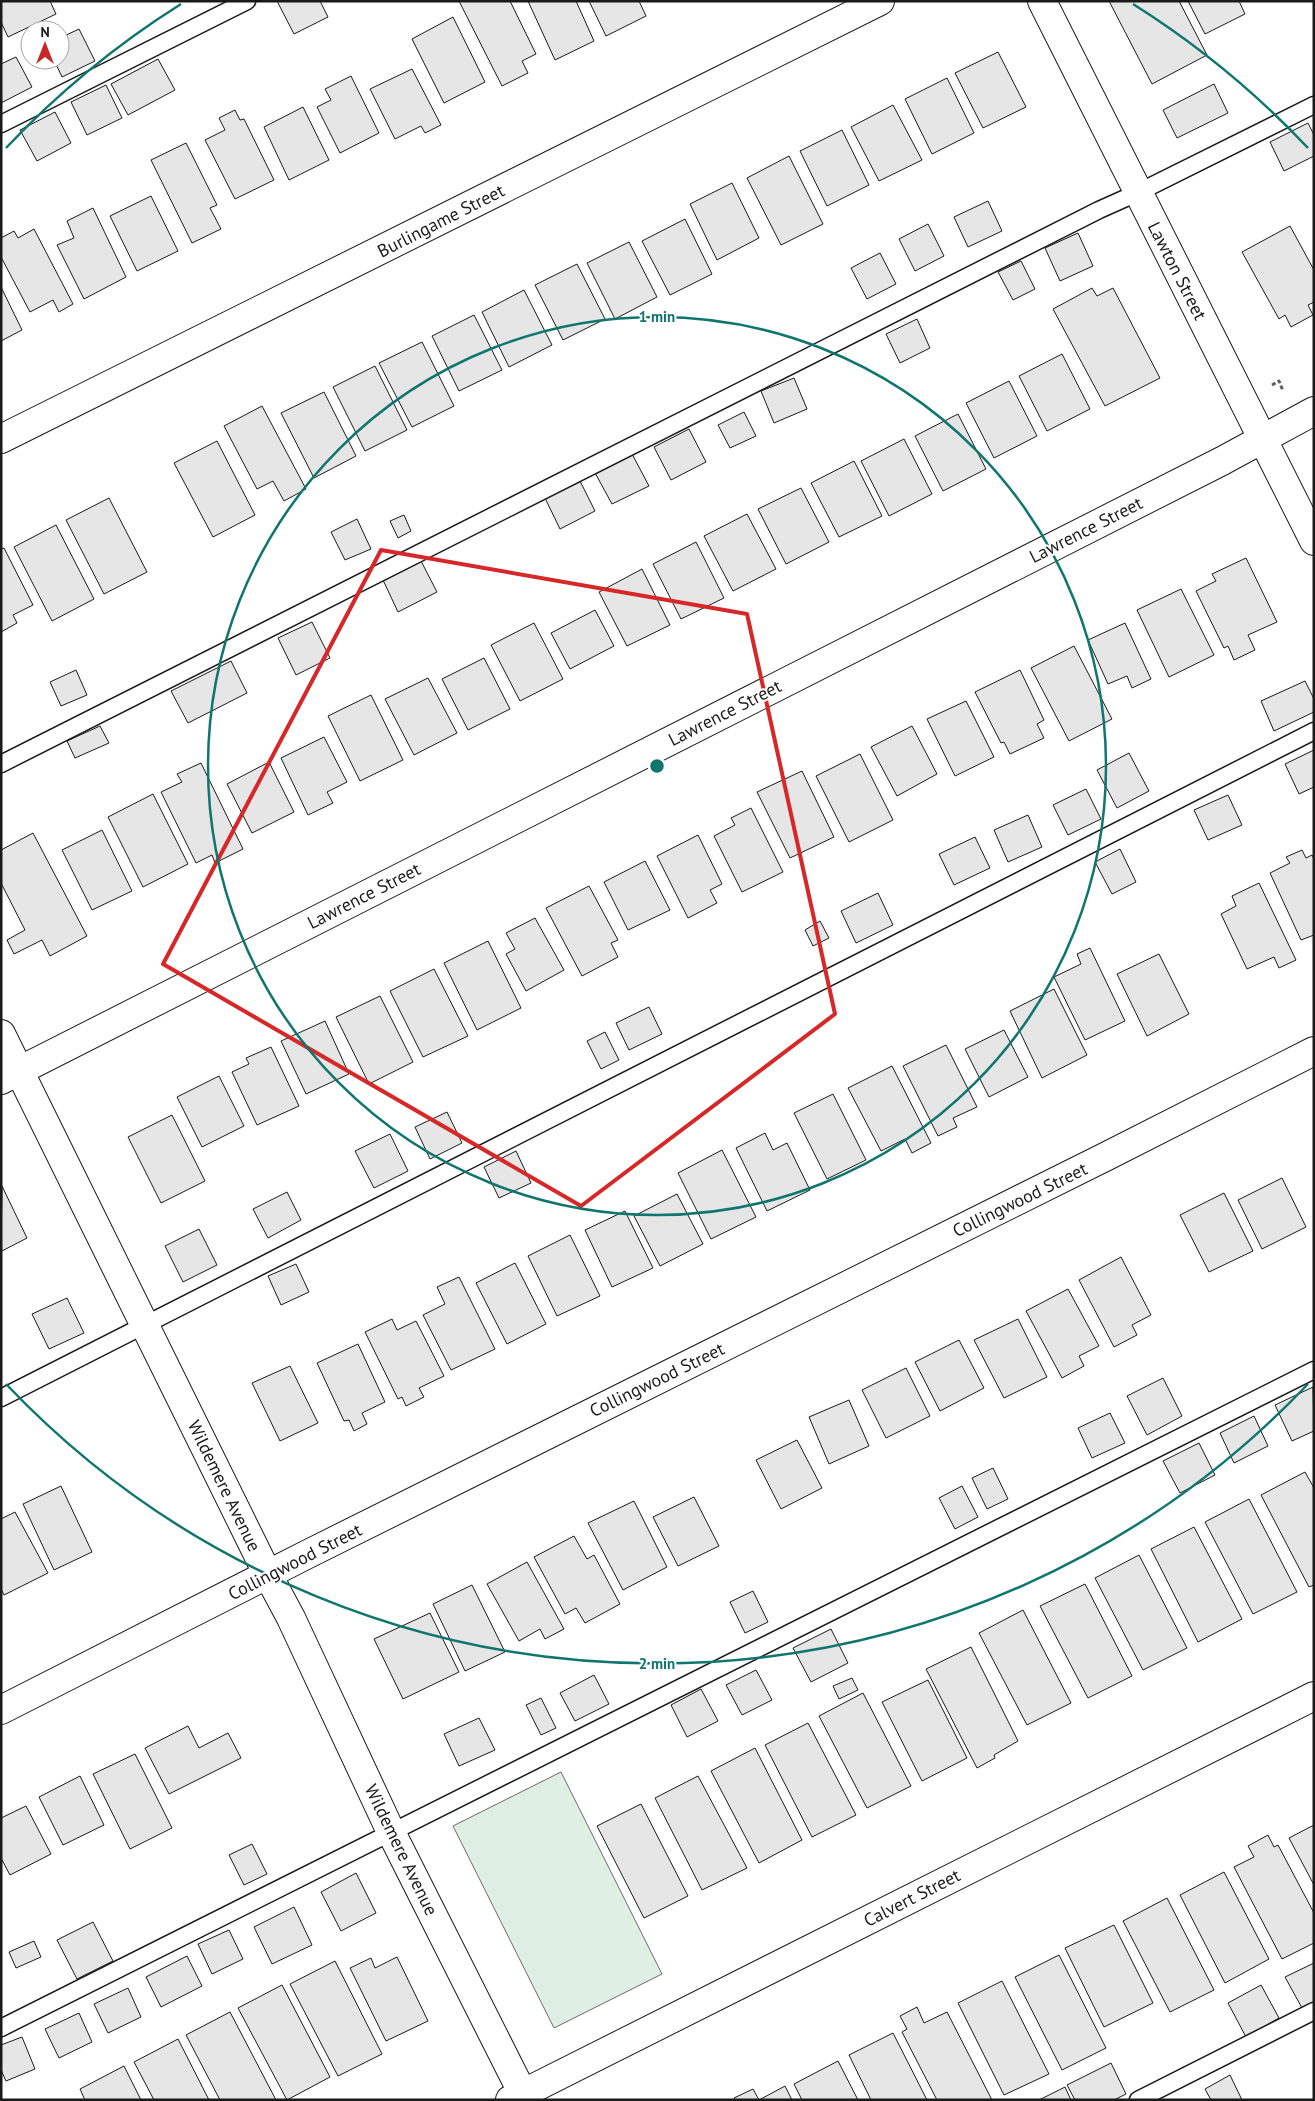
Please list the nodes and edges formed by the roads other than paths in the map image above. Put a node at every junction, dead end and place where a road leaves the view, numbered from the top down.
1 (247, 1) edge
2 (880, 1) edge
3 (1042, 1) edge
4 (1314, 105) edge
5 (1, 124) edge
6 (1137, 193) junction
7 (1314, 411) edge
8 (1262, 438) junction
9 (1, 439) edge
10 (1314, 541) edge
11 (1314, 731) edge
12 (1, 764) edge
13 (1, 1034) edge
14 (1314, 1050) edge
15 (10, 1075) edge
16 (145, 1326) junction
17 (1314, 1370) edge
18 (1, 1398) edge
19 (268, 1575) junction
20 (1314, 1696) edge
21 (1, 1710) edge
22 (391, 1832) junction
23 (1314, 2011) edge
24 (1, 2028) edge
25 (520, 2098) edge
26 (1138, 2100) edge

1 - 5 lane
2 - 9 street, Burlingame Street
3 - 6 street, Lawton Street
4 - 6 lane
6 - 8 street, Lawton Street
6 - 12 lane
7 - 8 street, Lawrence Street
8 - 10 street, Lawton Street
8 - 15 street, Lawrence Street
11 - 16 lane
13 - 15 street, Wildemere Avenue
14 - 19 street, Collingwood Street
15 - 16 street, Wildemere Avenue
16 - 18 lane
16 - 19 street, Wildemere Avenue
17 - 22 lane
19 - 21 street, Collingwood Street
19 - 22 street, Wildemere Avenue
20 - 25 street, Calvert Street
22 - 24 lane
22 - 25 street, Wildemere Avenue
23 - 26 lane

